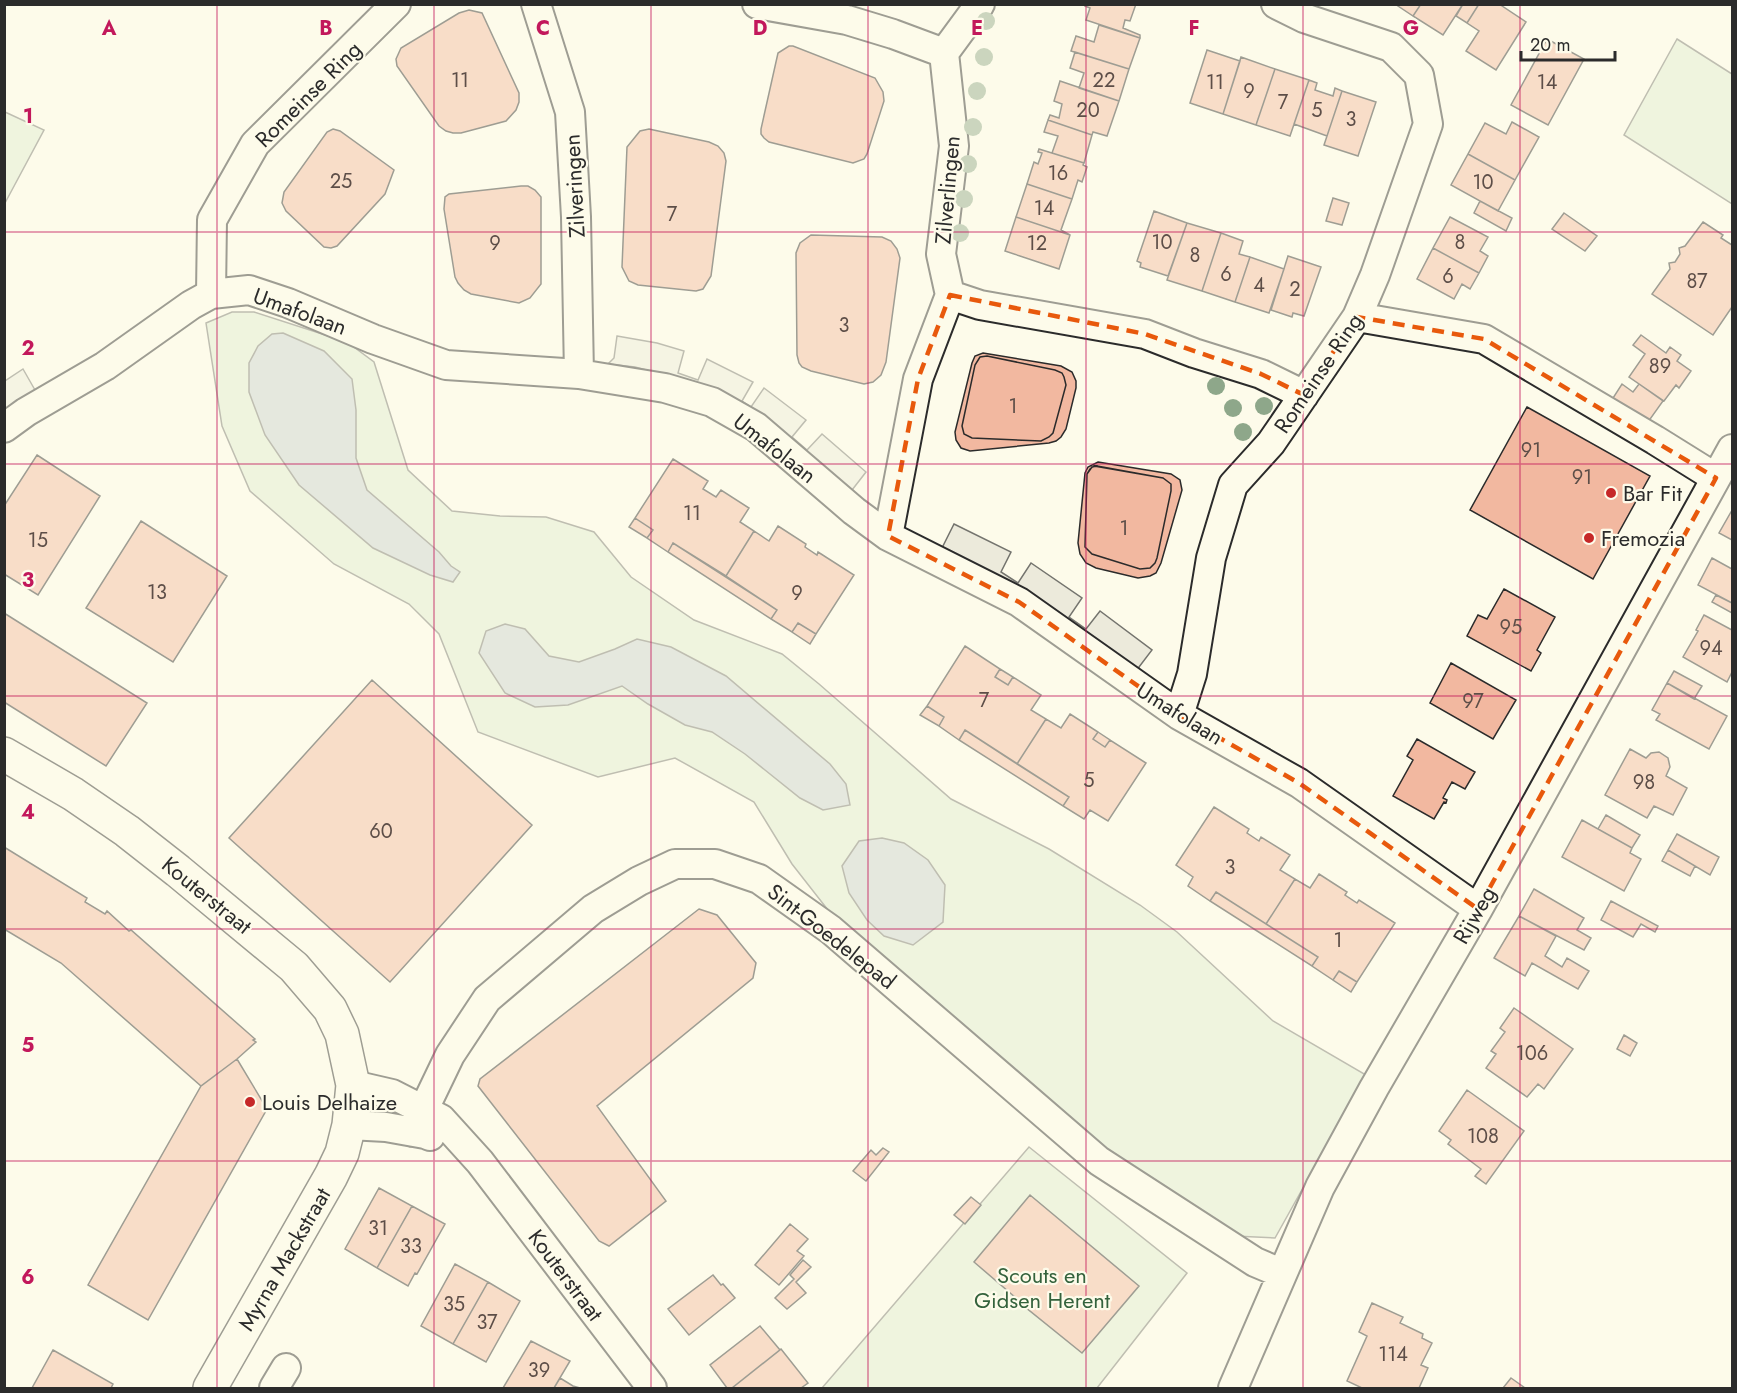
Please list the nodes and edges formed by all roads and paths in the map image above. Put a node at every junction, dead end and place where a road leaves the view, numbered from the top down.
1 (396, 4) edge
2 (536, 4) edge
3 (757, 4) edge
4 (980, 4) edge
5 (1276, 4) edge
6 (944, 53) junction
7 (211, 294) junction
8 (950, 295) junction
9 (1358, 317) junction
10 (579, 374) junction
11 (1304, 395) junction
12 (4, 428) edge
13 (1732, 449) edge
14 (1716, 478) junction
15 (888, 536) junction
16 (1179, 716) junction
17 (4, 754) edge
18 (1478, 909) junction
19 (353, 1085) junction
20 (418, 1121) junction
21 (349, 1125) junction
22 (1281, 1274) junction
23 (210, 1389) edge
24 (652, 1389) edge
25 (1233, 1389) edge

1 - 7 street, Romeinse Ring
2 - 10 street, Zilveringen
3 - 6 street
4 - 6 street
5 - 9 street, Romeinse Ring
6 - 8 street, Zilverlingen
7 - 10 street, Umafolaan
7 - 12 street, Umafolaan
8 - 11 street
8 - 15 street
9 - 11 street, Romeinse Ring
9 - 14 street
10 - 15 street, Umafolaan
11 - 16 street, Romeinse Ring
13 - 14 street, Rijweg
14 - 18 street, Rijweg
15 - 16 street, Umafolaan
16 - 18 street, Umafolaan
17 - 19 street, Kouterstraat
18 - 22 street, Rijweg
19 - 20 street, Kouterstraat
19 - 21 street, Kouterstraat
20 - 21 street, Kouterstraat
20 - 22 street, Sint-Goedelepad
20 - 24 street, Kouterstraat
21 - 23 street, Myrna Mackstraat
22 - 25 street, Rijweg

